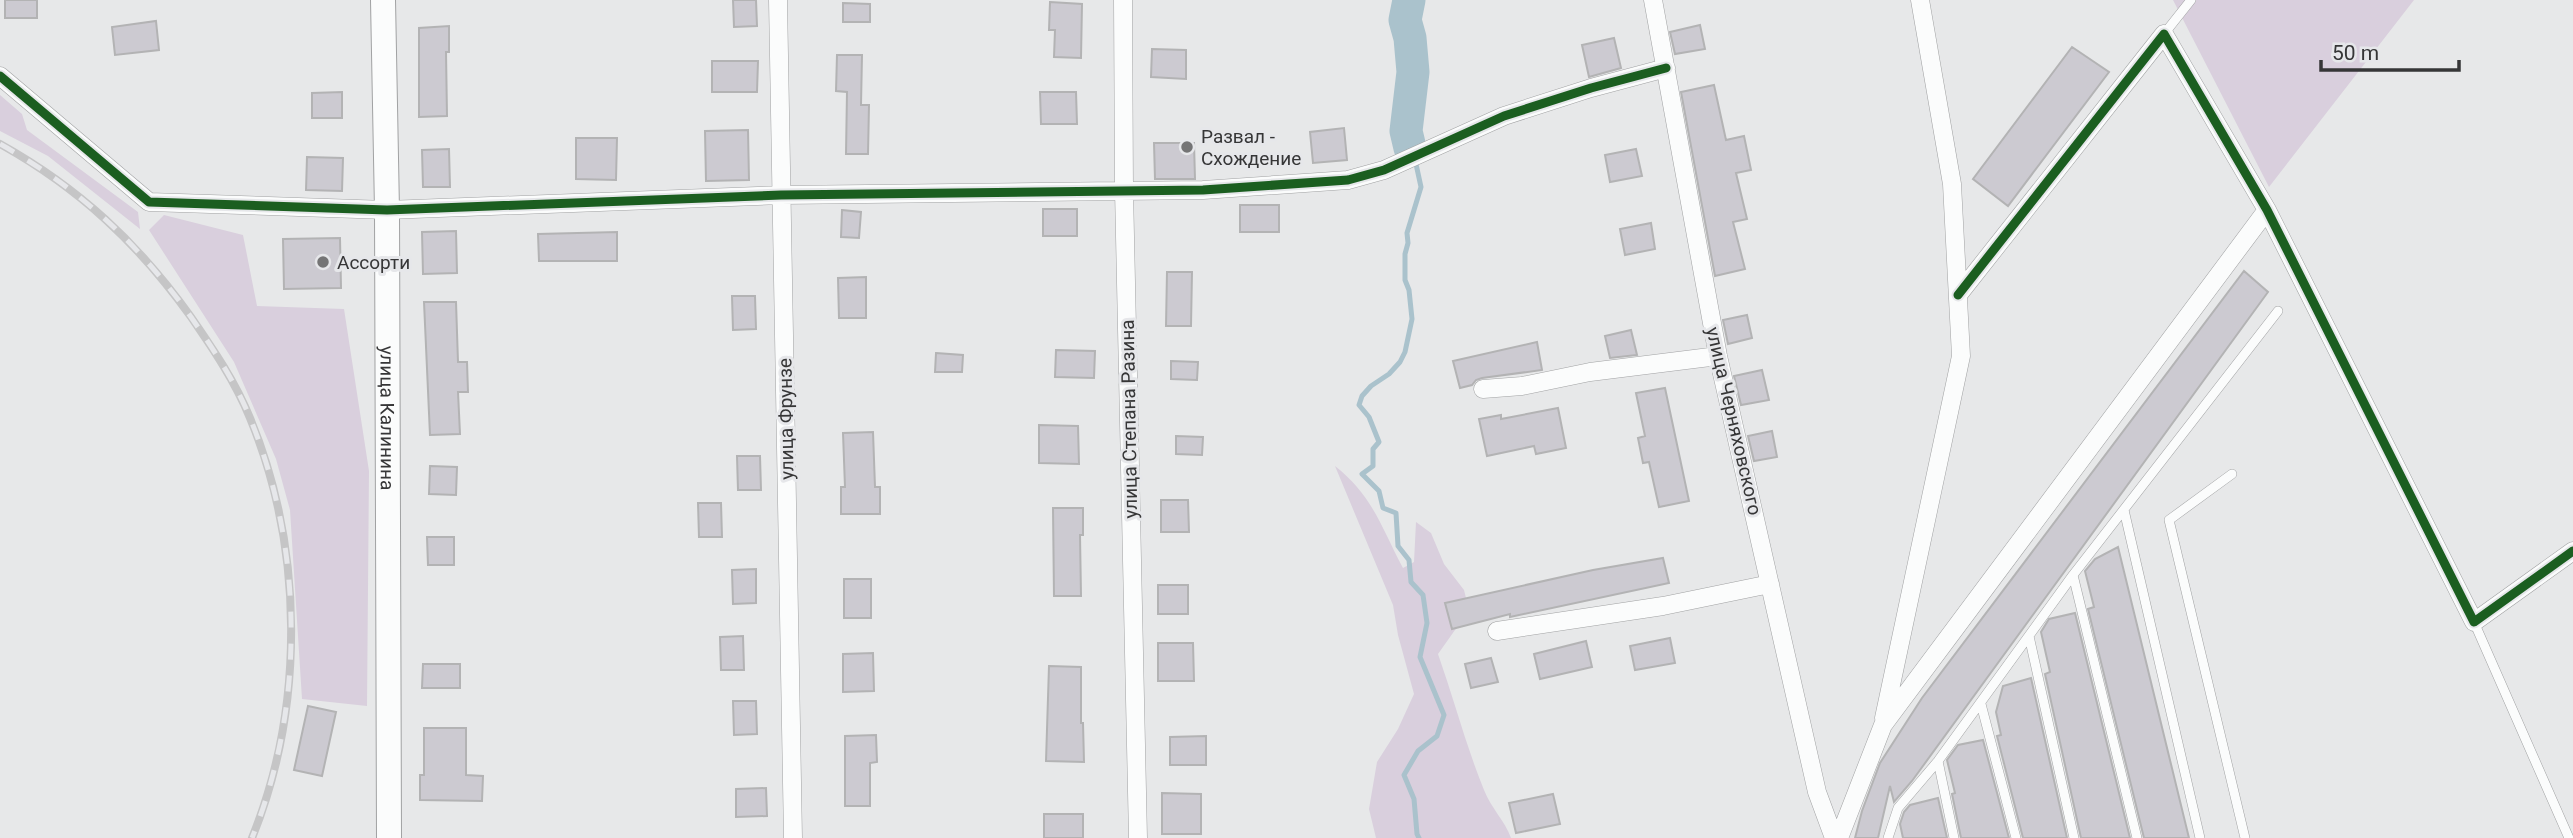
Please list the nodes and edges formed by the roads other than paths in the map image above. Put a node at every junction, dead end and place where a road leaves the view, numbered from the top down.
1 (383, 0) edge
2 (778, 0) edge
3 (1123, 0) edge
4 (1653, 0) edge
5 (1920, 0) edge
6 (2191, 0) edge
7 (2164, 34) junction
8 (1666, 68) junction
9 (0, 76) edge
10 (1124, 190) junction
11 (782, 195) junction
12 (387, 210) junction
13 (2267, 210) junction
14 (1958, 295) junction
15 (2278, 311) dead end
16 (1718, 356) junction
17 (1483, 389) dead end
18 (2232, 474) dead end
19 (2124, 510) junction
20 (2573, 551) edge
21 (2073, 575) junction
22 (1770, 584) junction
23 (2474, 622) junction
24 (1497, 631) dead end
25 (2029, 636) junction
26 (1981, 704) junction
27 (1883, 725) junction
28 (1938, 761) junction
29 (389, 838) edge
30 (793, 838) edge
31 (1138, 838) edge
32 (1836, 838) edge
33 (1888, 838) edge
34 (1954, 838) edge
35 (2016, 838) edge
36 (2074, 838) edge
37 (2137, 838) edge
38 (2200, 838) edge
39 (2245, 838) edge
40 (2569, 838) edge

1 - 12 street, улица Калинина
2 - 11 street, улица Фрунзе
3 - 10 street, улица Степана Разина
4 - 8 street, улица Черняховского
5 - 14 street
6 - 7 lane
7 - 13 street
7 - 14 street
8 - 10 street
8 - 16 street, улица Черняховского
9 - 12 street
10 - 11 street
10 - 31 street, улица Степана Разина
11 - 12 street
11 - 30 street, улица Фрунзе
12 - 29 street, улица Калинина
13 - 23 street
13 - 27 street
14 - 27 street
15 - 19 lane
16 - 17 street
16 - 22 street, улица Черняховского
18 - 39 lane
19 - 21 lane
19 - 38 lane
20 - 23 street
21 - 25 lane
21 - 37 lane
22 - 24 street
22 - 32 street, улица Черняховского
23 - 40 lane
25 - 26 lane
25 - 36 lane
26 - 28 lane
26 - 35 lane
27 - 32 street
28 - 33 lane
28 - 34 lane

